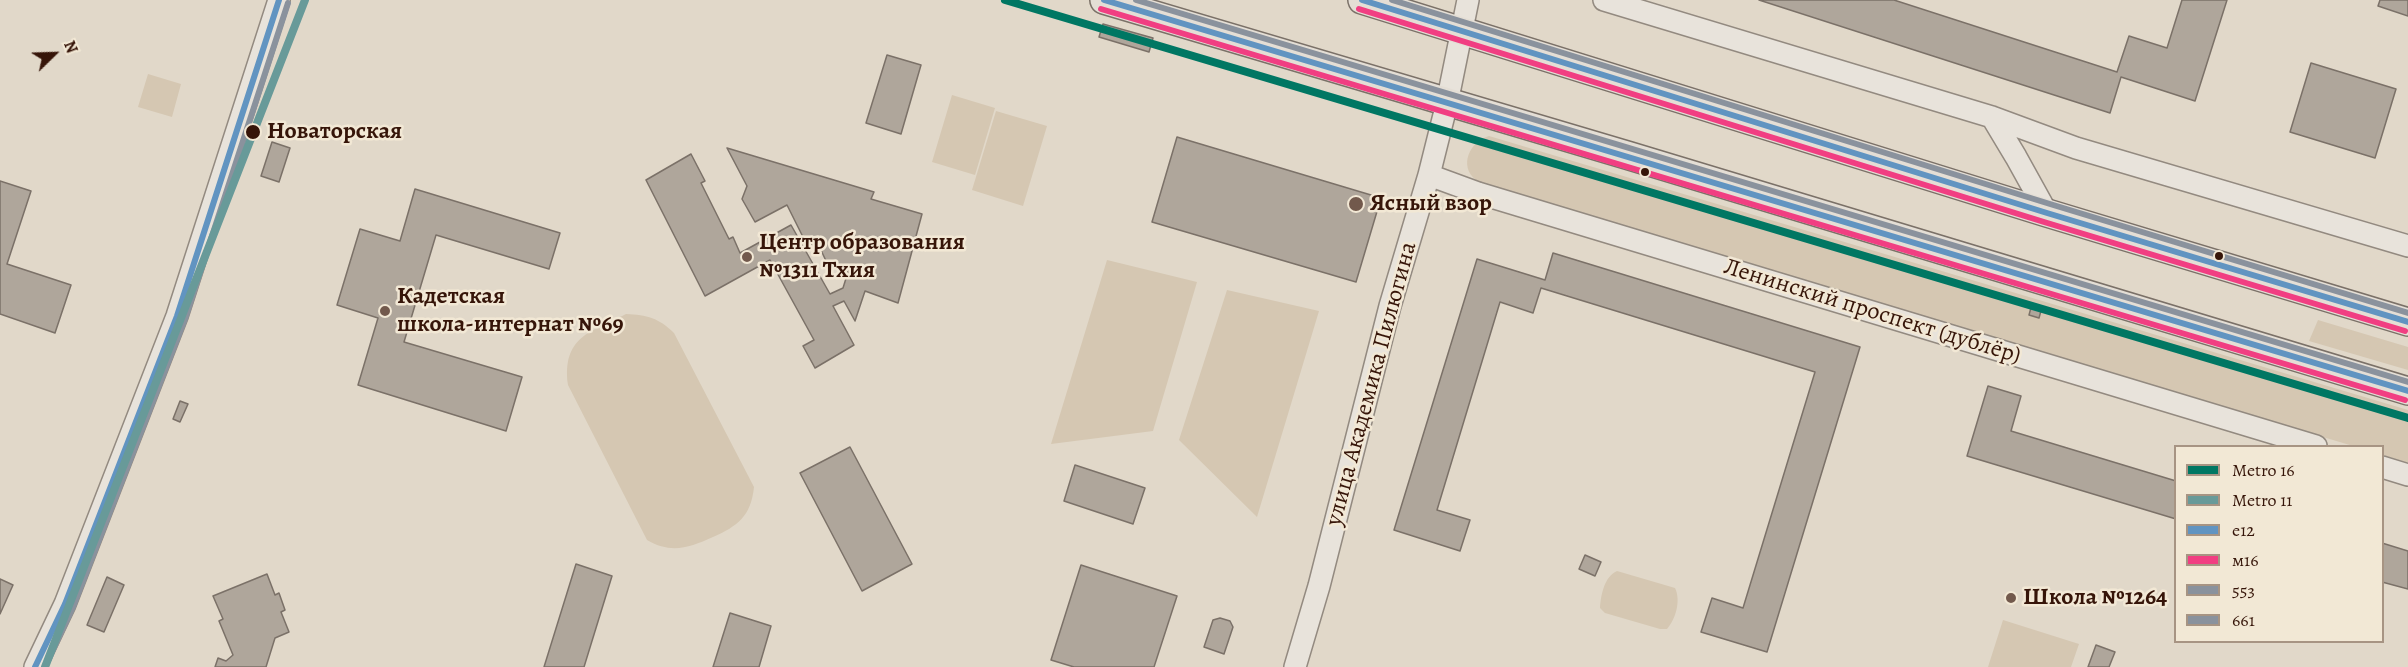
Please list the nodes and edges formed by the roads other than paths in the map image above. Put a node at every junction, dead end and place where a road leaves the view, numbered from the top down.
1 (279, 0) edge
2 (1104, 0) edge
3 (1362, 0) edge
4 (1468, 0) edge
5 (1476, 0) edge
6 (1604, 0) edge
7 (1461, 30) junction
8 (1447, 103) junction
9 (1992, 117) junction
10 (1429, 175) junction
11 (2047, 213) junction
12 (2408, 246) edge
13 (2408, 322) edge
14 (2408, 391) edge
15 (2309, 445) edge
16 (2384, 468) edge
17 (2408, 475) edge
18 (35, 667) edge
19 (1294, 667) edge

1 - 18 street
2 - 8 main road
3 - 7 main road
4 - 7 street
5 - 7 street
6 - 9 street
7 - 8 street, улица Академика Пилюгина
7 - 11 main road
8 - 10 street, улица Академика Пилюгина
8 - 14 main road
9 - 11 street
9 - 12 street
10 - 15 street, Ленинский проспект (дублёр)
10 - 19 street, улица Академика Пилюгина
11 - 13 main road
16 - 17 street

